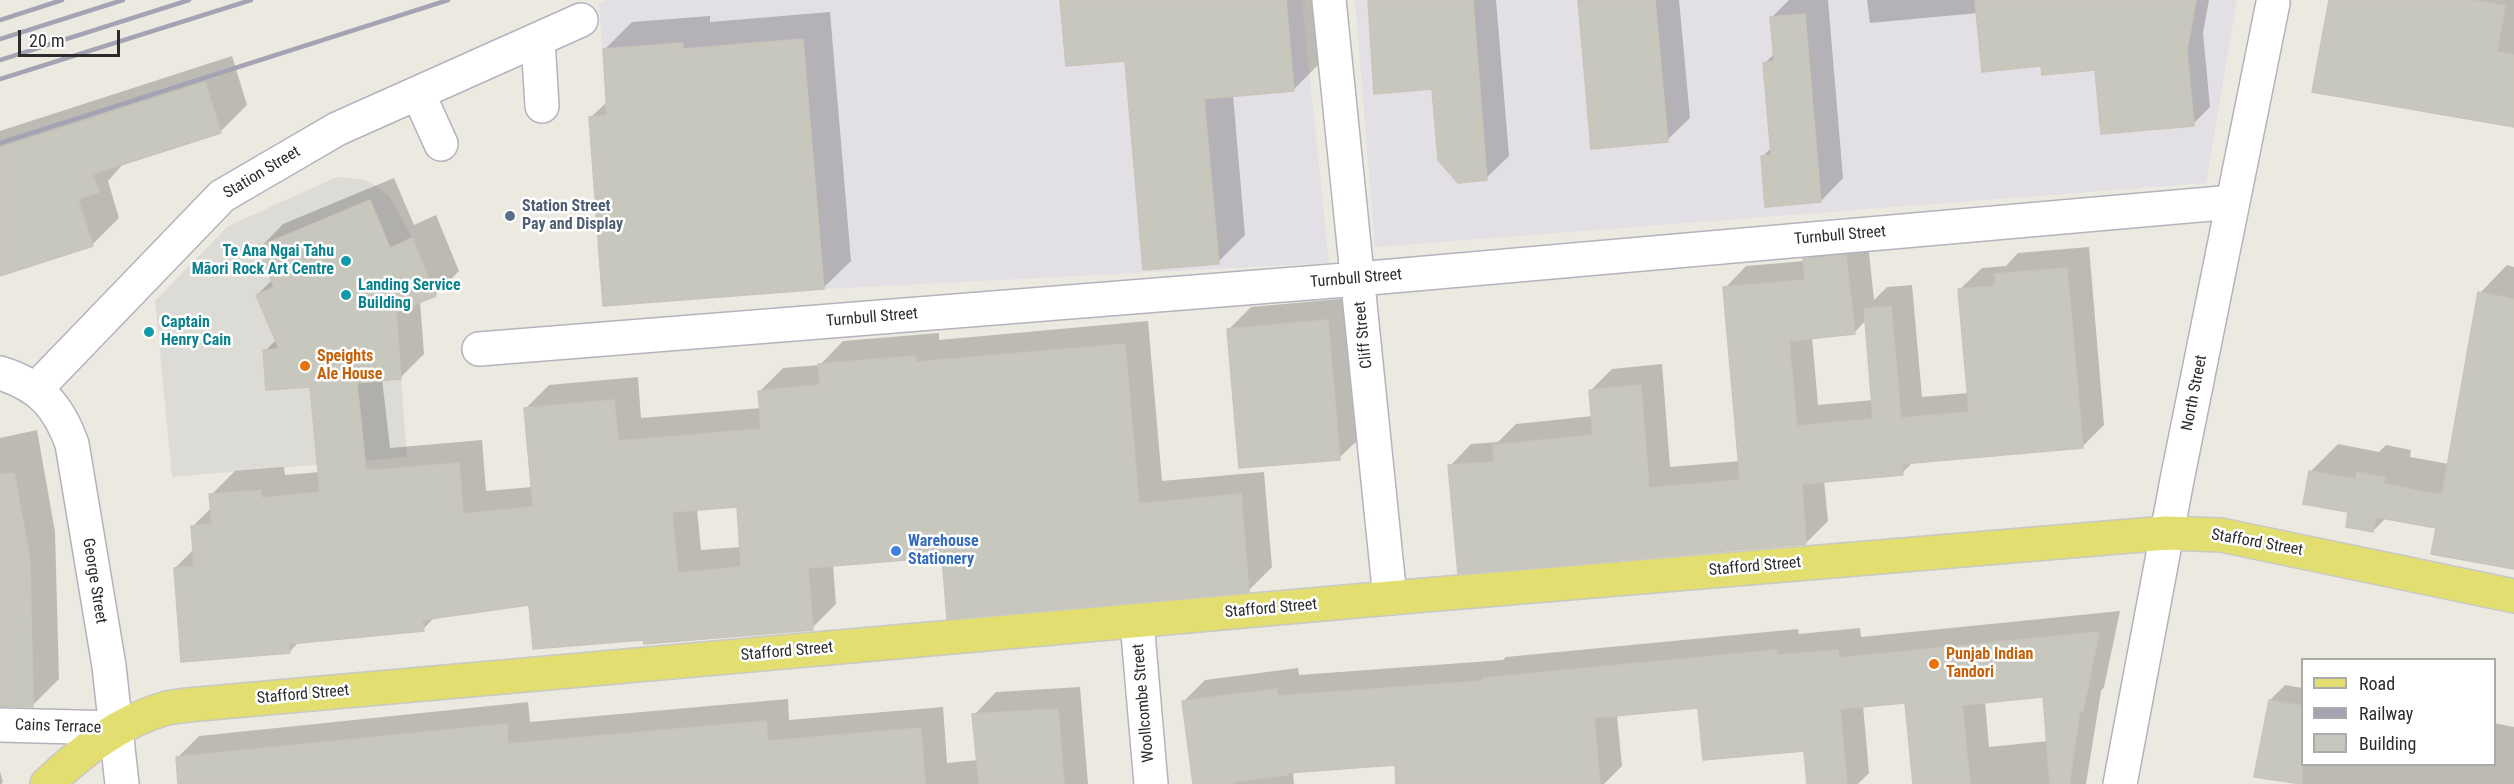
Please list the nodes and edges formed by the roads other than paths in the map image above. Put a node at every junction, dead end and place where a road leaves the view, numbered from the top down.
1 (1329, 0) edge
2 (2273, 3) dead end
3 (581, 20) dead end
4 (538, 40) junction
5 (418, 93) junction
6 (542, 106) dead end
7 (441, 144) dead end
8 (2233, 202) junction
9 (1358, 279) junction
10 (479, 349) dead end
11 (0, 373) edge
12 (36, 389) junction
13 (2166, 533) junction
14 (2514, 596) edge
15 (1390, 598) junction
16 (1137, 622) junction
17 (0, 725) edge
18 (116, 728) junction
19 (47, 784) edge
20 (122, 784) edge
21 (1151, 784) edge
22 (2120, 784) edge

1 - 9 street, Cliff Street
2 - 8 street, North Street
3 - 4 street, Station Street
4 - 5 street, Station Street
4 - 6 street
5 - 7 street
5 - 12 street, Station Street
8 - 9 street, Turnbull Street
8 - 13 street, North Street
9 - 10 street, Turnbull Street
9 - 15 street, Cliff Street
11 - 12 street
12 - 18 street, George Street
13 - 14 main road, Stafford Street
13 - 15 main road, Stafford Street
13 - 22 street, North Street
15 - 16 main road, Stafford Street
16 - 18 main road, Stafford Street
16 - 21 street, Woollcombe Street
17 - 18 street, Cains Terrace
18 - 19 main road, Stafford Street
18 - 20 street, George Street

